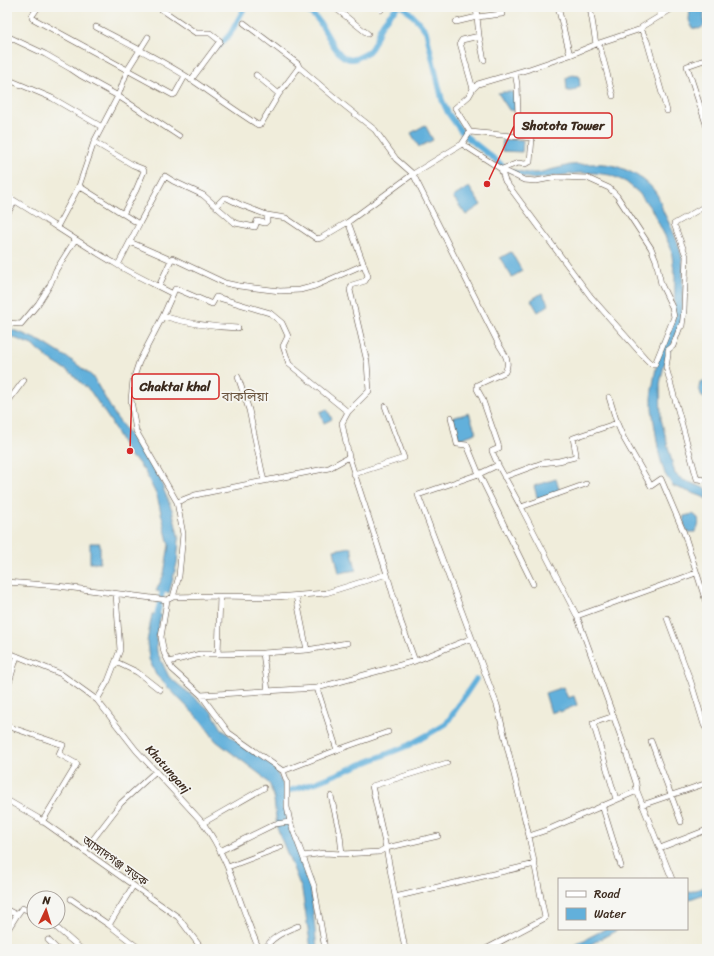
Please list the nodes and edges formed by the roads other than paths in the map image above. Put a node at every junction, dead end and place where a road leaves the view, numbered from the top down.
1 (38, 7) edge
2 (158, 7) edge
3 (334, 7) edge
4 (476, 7) edge
5 (558, 7) edge
6 (590, 7) edge
7 (658, 7) edge
8 (675, 7) edge
9 (502, 14) dead end
10 (661, 16) junction
11 (477, 17) junction
12 (244, 22) dead end
13 (456, 22) dead end
14 (96, 27) dead end
15 (641, 30) junction
16 (368, 34) dead end
17 (479, 36) junction
18 (148, 37) dead end
19 (7, 39) edge
20 (598, 43) junction
21 (140, 50) junction
22 (570, 55) junction
23 (707, 59) edge
24 (484, 60) dead end
25 (299, 67) junction
26 (128, 69) junction
27 (514, 73) junction
28 (256, 75) dead end
29 (185, 76) junction
30 (7, 79) edge
31 (192, 80) junction
32 (473, 88) junction
33 (279, 94) junction
34 (118, 96) junction
35 (612, 96) dead end
36 (667, 111) dead end
37 (518, 114) dead end
38 (102, 127) junction
39 (707, 127) edge
40 (470, 132) junction
41 (179, 136) dead end
42 (94, 142) junction
43 (462, 144) junction
44 (501, 169) junction
45 (413, 174) junction
46 (79, 186) junction
47 (7, 196) edge
48 (15, 201) junction
49 (707, 205) edge
50 (216, 206) junction
51 (7, 214) edge
52 (123, 214) junction
53 (267, 215) junction
54 (348, 222) junction
55 (139, 224) junction
56 (57, 227) junction
57 (75, 240) junction
58 (130, 242) junction
59 (171, 260) junction
60 (118, 265) junction
61 (363, 265) junction
62 (159, 286) junction
63 (173, 294) junction
64 (163, 316) junction
65 (7, 323) edge
66 (238, 328) dead end
67 (238, 377) dead end
68 (24, 380) dead end
69 (609, 397) dead end
70 (7, 403) edge
71 (385, 406) dead end
72 (348, 412) junction
73 (451, 418) dead end
74 (617, 423) junction
75 (348, 457) junction
76 (498, 465) junction
77 (354, 474) junction
78 (479, 474) junction
79 (504, 477) junction
80 (707, 480) edge
81 (264, 481) junction
82 (586, 484) dead end
83 (177, 502) junction
84 (521, 507) junction
85 (696, 573) junction
86 (387, 574) junction
87 (7, 582) edge
88 (534, 584) dead end
89 (116, 594) junction
90 (220, 596) junction
91 (296, 596) junction
92 (173, 597) junction
93 (165, 599) junction
94 (707, 605) edge
95 (577, 616) junction
96 (667, 618) dead end
97 (472, 638) junction
98 (347, 643) dead end
99 (307, 650) junction
100 (7, 652) edge
101 (263, 653) junction
102 (218, 654) junction
103 (17, 656) junction
104 (415, 661) junction
105 (116, 662) junction
106 (169, 662) junction
107 (317, 688) junction
108 (7, 690) edge
109 (160, 690) dead end
110 (268, 691) junction
111 (201, 695) junction
112 (97, 700) junction
113 (614, 716) junction
114 (7, 726) edge
115 (707, 726) edge
116 (388, 732) dead end
117 (651, 741) dead end
118 (337, 750) junction
119 (447, 763) dead end
120 (156, 771) junction
121 (283, 771) junction
122 (707, 783) edge
123 (264, 788) dead end
124 (637, 791) junction
125 (331, 796) dead end
126 (671, 796) junction
127 (616, 799) junction
128 (7, 800) edge
129 (642, 805) junction
130 (602, 806) junction
131 (42, 822) junction
132 (290, 822) junction
133 (681, 822) dead end
134 (203, 823) junction
135 (704, 831) dead end
136 (438, 836) dead end
137 (529, 836) junction
138 (281, 847) dead end
139 (386, 848) junction
140 (660, 848) junction
141 (84, 851) junction
142 (220, 851) junction
143 (342, 854) junction
144 (303, 856) junction
145 (535, 864) junction
146 (621, 866) dead end
147 (228, 867) junction
148 (672, 878) edge
149 (133, 886) junction
150 (395, 897) junction
151 (71, 899) dead end
152 (7, 910) edge
153 (26, 910) edge
154 (17, 915) junction
155 (109, 925) junction
156 (298, 926) dead end
157 (59, 930) edge
158 (7, 931) edge
159 (48, 940) dead end
160 (57, 949) edge
161 (81, 949) edge
162 (140, 949) edge
163 (202, 949) edge
164 (260, 949) edge
165 (265, 949) edge
166 (325, 949) edge
167 (405, 949) edge
168 (486, 949) edge

1 - 26 street
2 - 31 street
3 - 16 street
4 - 11 street
5 - 22 street
6 - 20 street
7 - 10 street
8 - 10 street
9 - 11 street
10 - 15 street
11 - 13 street
11 - 17 street
12 - 25 street
14 - 21 street
15 - 20 street
15 - 36 street
17 - 24 street
17 - 32 street
18 - 21 street
19 - 34 street
20 - 22 street
20 - 35 street
21 - 26 street
21 - 29 street
22 - 27 street
23 - 39 street
25 - 33 street
25 - 45 street
26 - 29 street
26 - 34 street
27 - 32 street
27 - 37 street
28 - 33 street
29 - 31 street
30 - 38 street
31 - 33 street
32 - 40 street
34 - 38 street
34 - 41 street
38 - 42 street
40 - 43 street
40 - 44 street
42 - 46 street
42 - 52 street
43 - 44 street
43 - 45 street
44 - 44 street
45 - 54 street
45 - 76 street
46 - 52 street
46 - 56 street
47 - 48 street
48 - 51 street
48 - 56 street
49 - 80 street
50 - 53 street
50 - 53 street
50 - 55 street
52 - 55 street
53 - 54 street
54 - 61 street
55 - 58 street
56 - 57 street
57 - 60 street
57 - 65 street
58 - 59 street
58 - 60 street
59 - 61 street
59 - 62 street
60 - 62 street
61 - 72 street
62 - 63 street
63 - 64 street
63 - 72 street
64 - 66 street
64 - 83 street
67 - 81 street
68 - 70 street
69 - 74 street
71 - 77 street
72 - 75 street
73 - 78 street
74 - 79 street
74 - 85 street
75 - 77 street
75 - 81 street
76 - 78 street
76 - 79 street
77 - 86 street
78 - 88 street
78 - 97 street
79 - 84 street
81 - 83 street
82 - 84 street
83 - 92 street
84 - 95 street
85 - 94 street
85 - 95 street
86 - 91 street
86 - 104 street
87 - 89 street
89 - 93 street
89 - 105 street
90 - 91 street
90 - 92 street
90 - 102 street
91 - 99 street
92 - 93 street
93 - 106 street
95 - 113 street
96 - 115 street
97 - 104 street
97 - 137 street
98 - 99 street
99 - 101 street
100 - 103 street, Khatunganj
101 - 102 street
101 - 110 street
102 - 106 street
103 - 108 street
103 - 112 street, Khatunganj
104 - 107 street
105 - 109 street
105 - 112 street
106 - 111 street
107 - 110 street
107 - 118 street
110 - 111 street
111 - 121 street
112 - 120 street, Khatunganj
113 - 124 street
113 - 127 street
114 - 131 street
116 - 118 street
117 - 126 street
118 - 121 street
119 - 139 street
120 - 134 street, Khatunganj
120 - 141 street
121 - 132 street
122 - 126 street
123 - 134 street
124 - 127 street
124 - 129 street
125 - 143 street
126 - 129 street
126 - 133 street
127 - 130 street
128 - 131 street, আসাদগঞ্জ সড়ক
129 - 140 street
130 - 137 street
130 - 146 street
131 - 141 street, আসাদগঞ্জ সড়ক
132 - 142 street
132 - 144 street
134 - 142 street, Khatunganj
135 - 140 street
136 - 139 street
137 - 145 street
138 - 147 street
139 - 143 street
139 - 150 street
140 - 148 street
141 - 149 street, আসাদগঞ্জ সড়ক
142 - 147 street, Khatunganj
143 - 144 street
144 - 166 street
145 - 150 street
145 - 168 street
147 - 164 street, Khatunganj
149 - 155 street
149 - 163 street, আসাদগঞ্জ সড়ক
150 - 167 street
151 - 155 street
152 - 154 street
153 - 154 street
154 - 158 street
155 - 162 street
156 - 165 street
157 - 161 street
159 - 160 street

